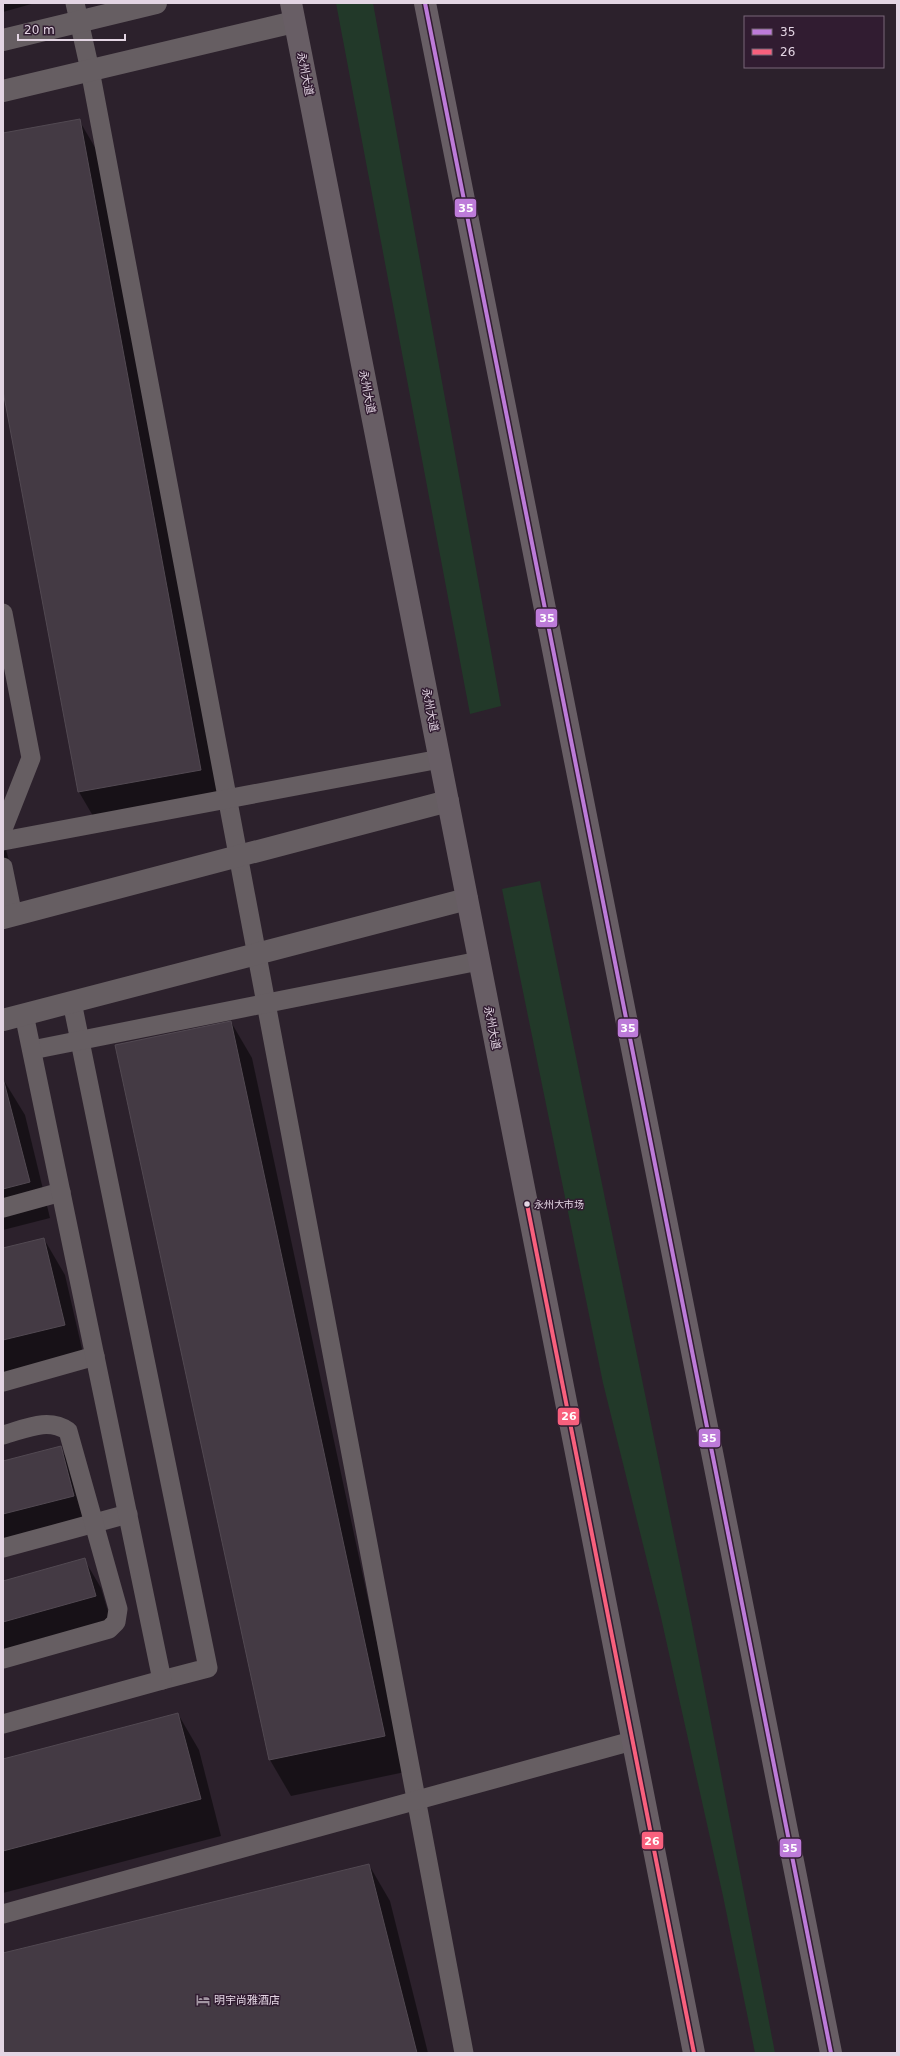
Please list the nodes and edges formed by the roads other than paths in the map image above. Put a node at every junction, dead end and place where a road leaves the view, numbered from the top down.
1 (156, 3) edge
2 (425, 3) edge
3 (77, 12) edge
4 (292, 12) edge
5 (3, 40) edge
6 (90, 70) junction
7 (3, 91) edge
8 (3, 613) edge
9 (440, 759) junction
10 (227, 798) junction
11 (448, 801) junction
12 (3, 829) edge
13 (3, 841) edge
14 (238, 856) junction
15 (3, 867) edge
16 (467, 898) junction
17 (8, 917) edge
18 (257, 955) junction
19 (479, 961) junction
20 (72, 1002) junction
21 (266, 1003) junction
22 (24, 1014) junction
23 (3, 1020) edge
24 (80, 1040) junction
25 (32, 1050) junction
26 (61, 1192) junction
27 (3, 1208) edge
28 (95, 1356) junction
29 (3, 1382) edge
30 (3, 1435) edge
31 (128, 1514) junction
32 (3, 1548) edge
33 (3, 1659) edge
34 (162, 1680) junction
35 (3, 1724) edge
36 (632, 1741) junction
37 (417, 1800) junction
38 (3, 1914) edge
39 (464, 2053) edge
40 (694, 2053) edge
41 (831, 2053) edge

1 - 3 street
2 - 41 main road
3 - 5 street
3 - 6 lane
4 - 6 street
4 - 9 main road, 永州大道
6 - 7 street
6 - 10 lane
8 - 12 lane
9 - 10 lane
9 - 11 main road, 永州大道
10 - 13 lane
10 - 14 lane
11 - 14 street
11 - 16 main road, 永州大道
14 - 17 street
14 - 18 lane
15 - 17 lane
16 - 18 street
16 - 19 main road, 永州大道
18 - 20 street
18 - 21 lane
19 - 21 lane
19 - 36 main road, 永州大道
20 - 22 street
20 - 24 lane
21 - 24 lane
21 - 37 lane
22 - 23 street
22 - 25 lane
24 - 25 lane
24 - 34 lane
25 - 26 lane
26 - 27 lane
26 - 28 lane
28 - 29 lane
28 - 31 lane
30 - 33 lane, bridge
31 - 32 lane
31 - 34 lane
34 - 35 lane
36 - 37 lane
36 - 40 main road, 永州大道
37 - 38 lane
37 - 39 lane

